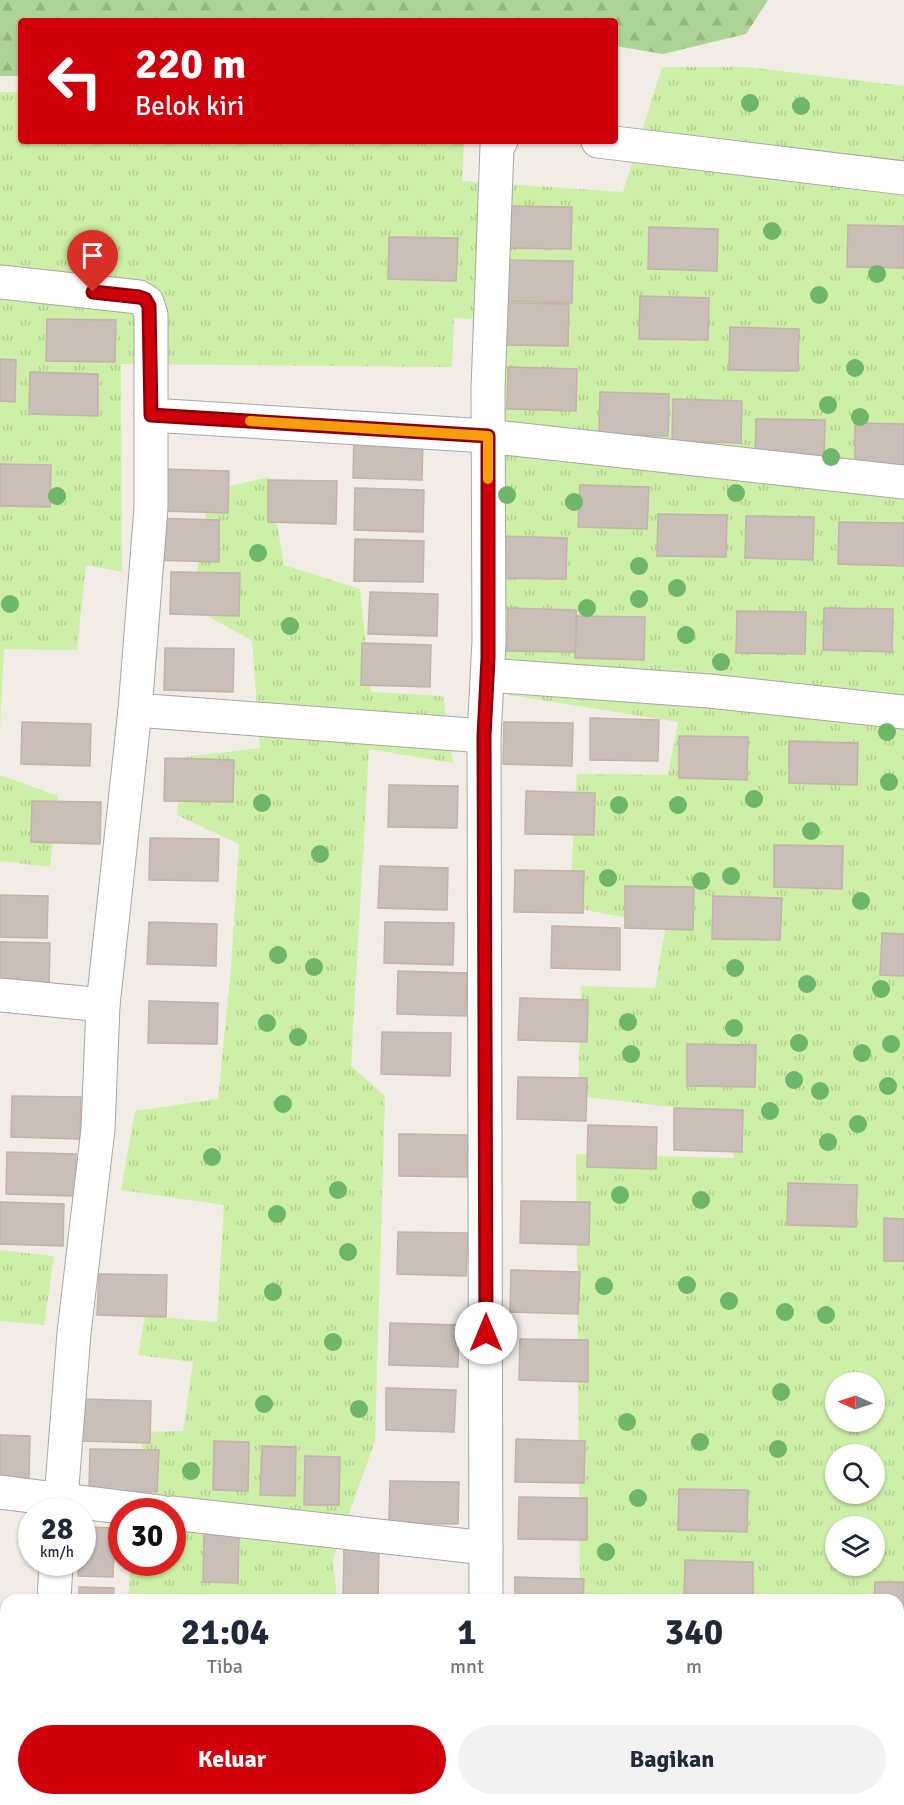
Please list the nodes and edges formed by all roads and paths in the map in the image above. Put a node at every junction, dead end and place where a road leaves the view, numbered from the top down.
1 (618, 143) edge
2 (499, 144) edge
3 (904, 178) edge
4 (0, 282) edge
5 (151, 415) junction
6 (488, 436) junction
7 (904, 482) edge
8 (488, 675) junction
9 (135, 710) junction
10 (904, 712) edge
11 (484, 736) junction
12 (0, 995) edge
13 (103, 1005) junction
14 (0, 1492) edge
15 (26, 1498) edge
16 (61, 1498) edge
17 (186, 1515) edge
18 (486, 1548) junction
19 (55, 1576) edge
20 (54, 1594) edge
21 (486, 1594) edge

1 - 3 street
2 - 6 street
4 - 5 street
5 - 6 street
5 - 9 street
6 - 7 street
6 - 8 street
8 - 10 street
8 - 11 street
9 - 11 street
9 - 13 street
11 - 18 street
12 - 13 street
13 - 16 street
14 - 15 street
17 - 18 street
18 - 21 street
19 - 20 street

